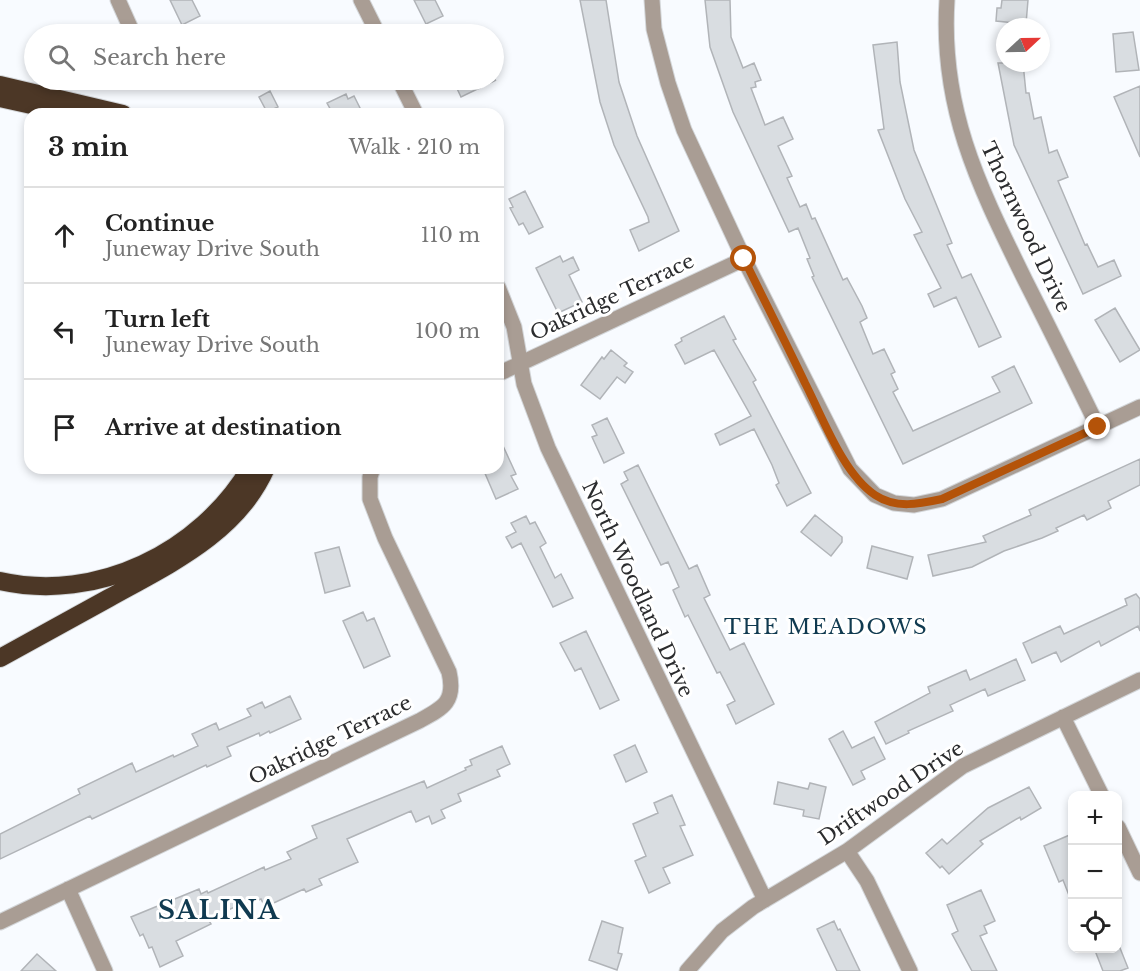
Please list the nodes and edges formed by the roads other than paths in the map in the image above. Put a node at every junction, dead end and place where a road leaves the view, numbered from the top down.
1 (118, 0) edge
2 (361, 0) edge
3 (652, 0) edge
4 (947, 0) edge
5 (129, 24) edge
6 (373, 24) edge
7 (0, 85) edge
8 (404, 90) edge
9 (0, 99) edge
10 (43, 108) edge
11 (98, 108) edge
12 (413, 108) edge
13 (744, 259) junction
14 (504, 302) edge
15 (520, 363) junction
16 (504, 371) edge
17 (1140, 407) edge
18 (1098, 427) junction
19 (246, 474) edge
20 (262, 474) edge
21 (371, 474) edge
22 (0, 581) edge
23 (0, 658) edge
24 (1140, 680) edge
25 (1063, 717) junction
26 (1100, 791) edge
27 (1122, 835) edge
28 (847, 851) junction
29 (1140, 873) edge
30 (68, 890) junction
31 (765, 900) junction
32 (0, 922) edge
33 (105, 971) edge
34 (687, 971) edge
35 (910, 971) edge

1 - 5 street
2 - 6 street
3 - 13 street
4 - 18 street, Thornwood Drive
7 - 11 highway
8 - 12 street
9 - 10 highway
13 - 15 street, Oakridge Terrace
13 - 18 street
14 - 15 street, North Woodland Drive
15 - 16 street, Oakridge Terrace
15 - 31 street, North Woodland Drive
17 - 18 street
19 - 22 highway
20 - 23 highway
21 - 30 street, Oakridge Terrace
24 - 25 street, Driftwood Drive
25 - 26 street
25 - 28 street, Driftwood Drive
27 - 29 street
28 - 31 street, Driftwood Drive
28 - 35 street
30 - 32 street, Oakridge Terrace
30 - 33 street
31 - 34 street, Driftwood Drive

